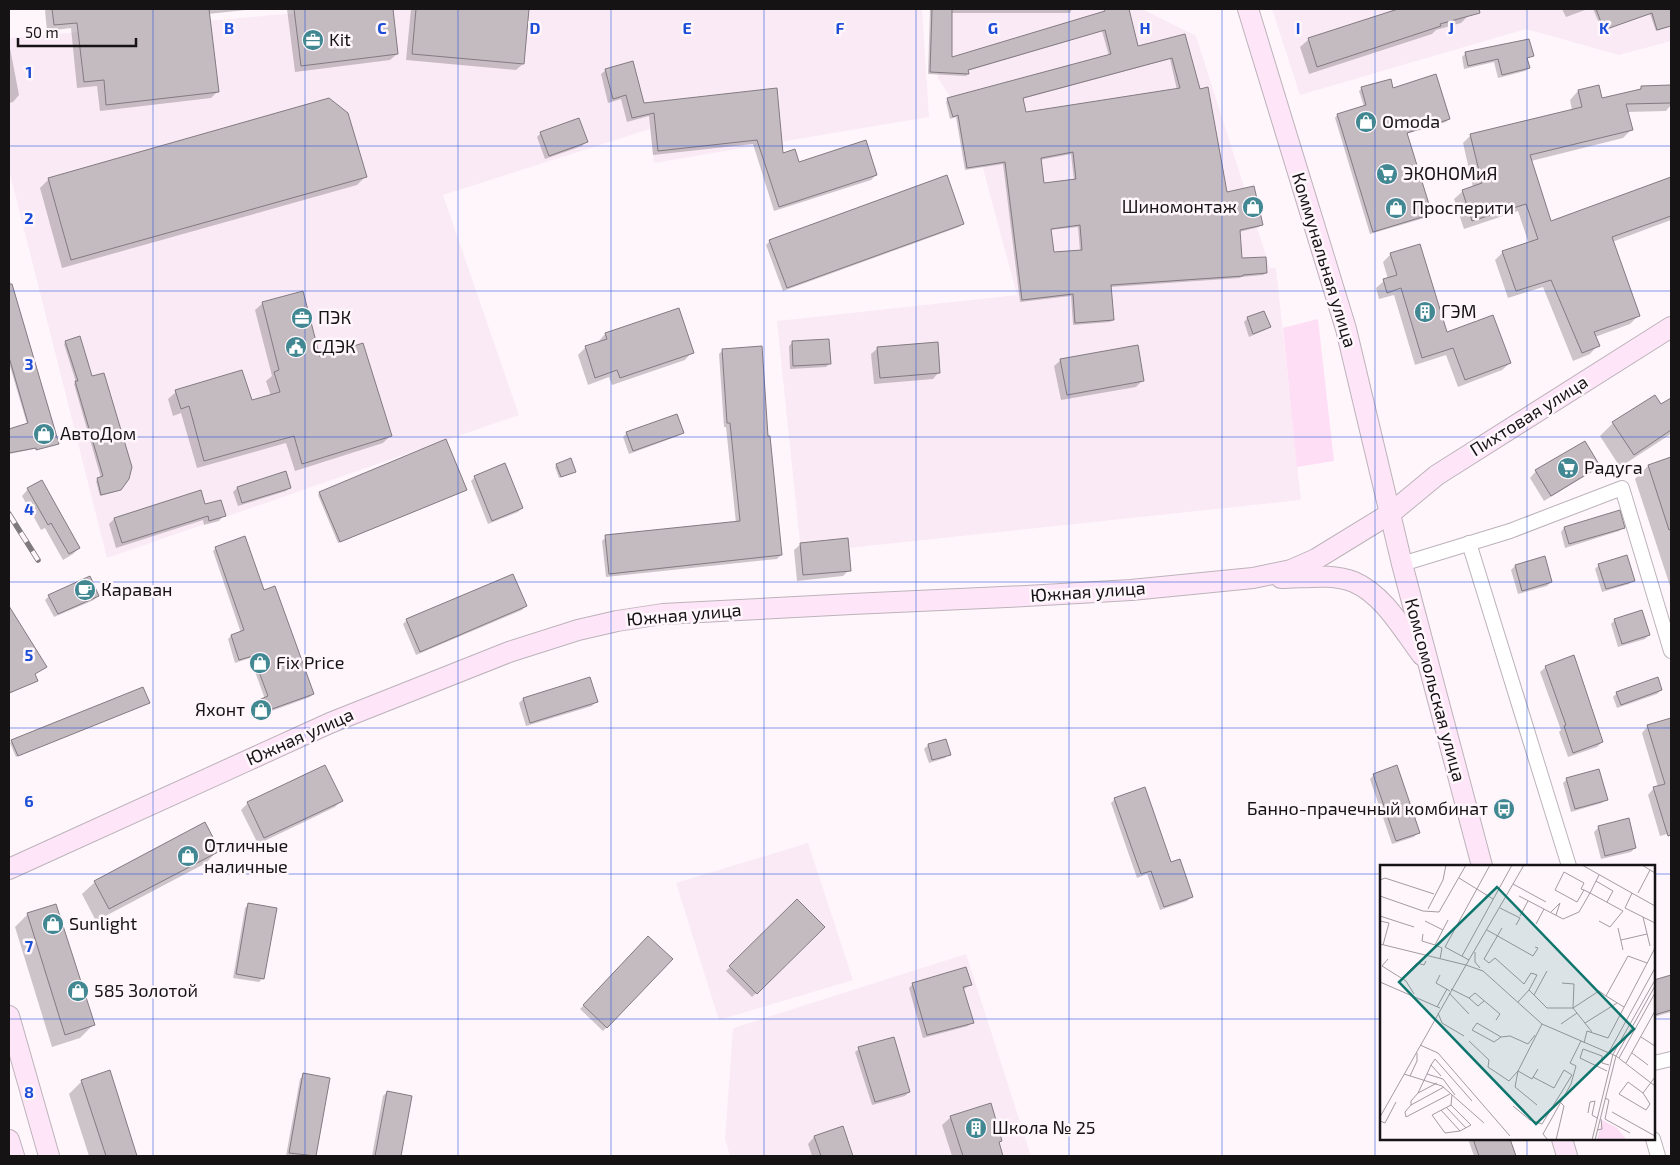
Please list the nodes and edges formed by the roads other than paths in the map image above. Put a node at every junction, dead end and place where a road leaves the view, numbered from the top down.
1 (1248, 10) edge
2 (1671, 327) edge
3 (1391, 513) junction
4 (1469, 543) junction
5 (1402, 564) junction
6 (1253, 578) junction
7 (1671, 651) edge
8 (1428, 662) junction
9 (1482, 865) edge
10 (1569, 865) edge
11 (9, 869) edge
12 (9, 1016) edge
13 (1671, 1059) edge
14 (1655, 1063) edge
15 (9, 1140) edge
16 (1562, 1140) edge
17 (1653, 1140) edge
18 (14, 1156) edge
19 (49, 1156) edge
20 (1567, 1156) edge
21 (1658, 1156) edge

1 - 3 main road, Коммунальная улица
2 - 3 main road, Пихтовая улица
3 - 5 main road, Комсомольская улица
3 - 6 main road, Южная улица
4 - 5 street
4 - 7 street
4 - 10 street
5 - 8 main road, Комсомольская улица
6 - 8 main road
6 - 11 main road, Южная улица
8 - 9 main road, Комсомольская улица
12 - 19 main road
13 - 14 street
15 - 18 main road
16 - 20 main road
17 - 21 street

